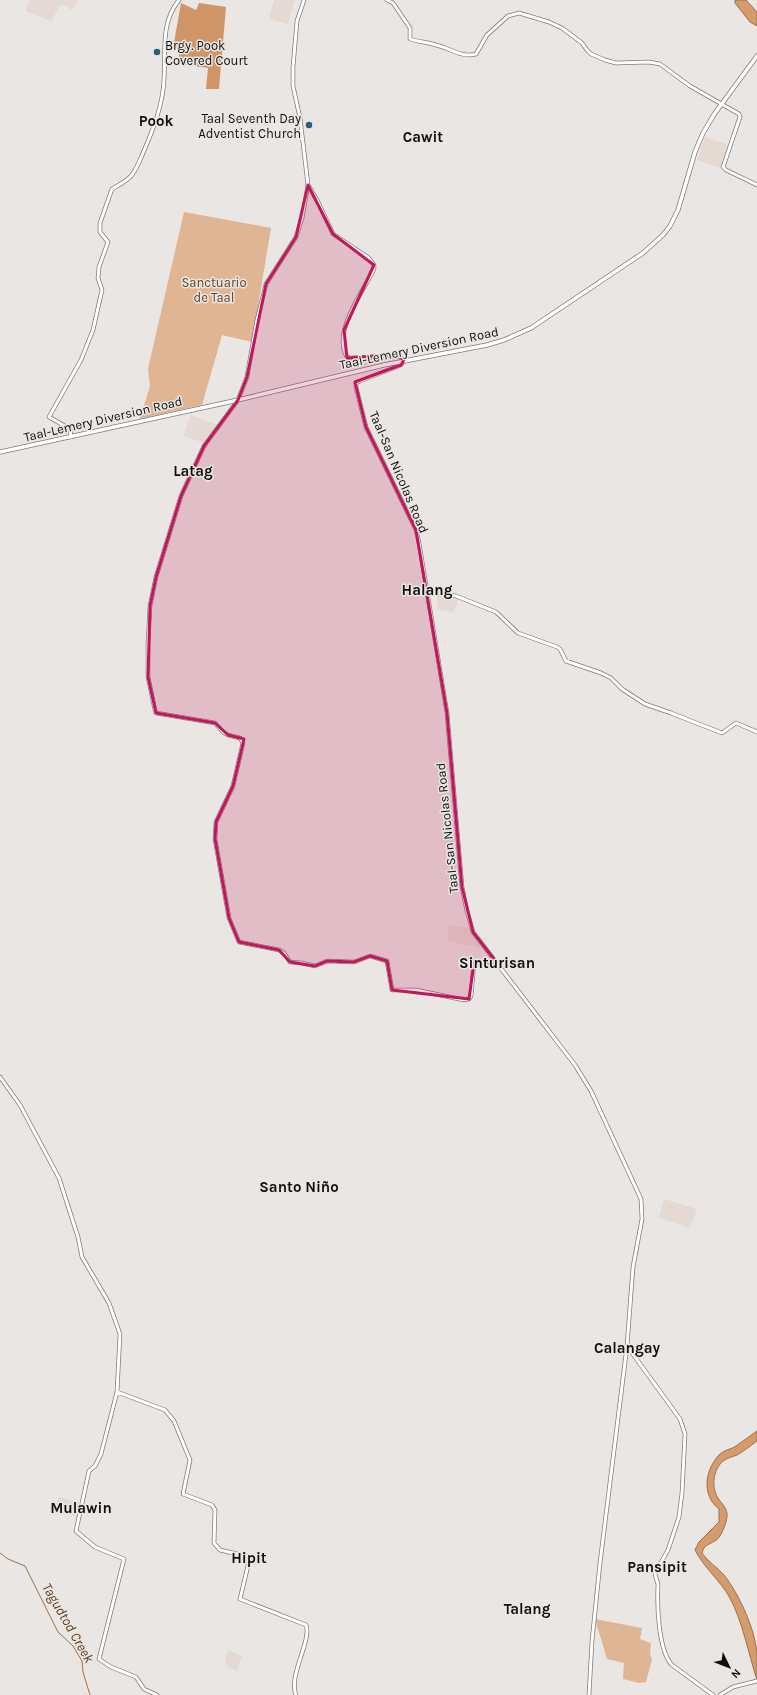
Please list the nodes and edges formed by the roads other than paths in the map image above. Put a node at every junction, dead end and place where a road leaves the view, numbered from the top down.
1 (179, 0) edge
2 (304, 0) edge
3 (387, 0) edge
4 (757, 56) edge
5 (721, 105) junction
6 (308, 185) junction
7 (757, 185) edge
8 (404, 360) junction
9 (238, 400) junction
10 (71, 437) junction
11 (0, 452) edge
12 (426, 591) junction
13 (757, 732) edge
14 (497, 963) junction
15 (0, 1077) edge
16 (627, 1346) junction
17 (117, 1392) junction
18 (757, 1681) edge
19 (157, 1695) edge
20 (296, 1695) edge
21 (589, 1695) edge
22 (713, 1695) edge
23 (720, 1695) edge

1 - 10 street
2 - 6 street
3 - 5 street
4 - 5 main road, Taal-Lemery Diversion Road
5 - 7 street
5 - 8 main road, Taal-Lemery Diversion Road
6 - 8 street
6 - 9 street
8 - 9 main road, Taal-Lemery Diversion Road
8 - 12 street, Taal-San Nicolas Road
9 - 10 main road, Taal-Lemery Diversion Road
9 - 14 street
10 - 11 main road, Taal-Lemery Diversion Road
12 - 13 street
12 - 14 street, Taal-San Nicolas Road
14 - 16 street, Taal-San Nicolas Road
15 - 17 street
16 - 21 street, Taal-San Nicolas Road
16 - 22 street
17 - 19 street
17 - 20 street
18 - 23 street

